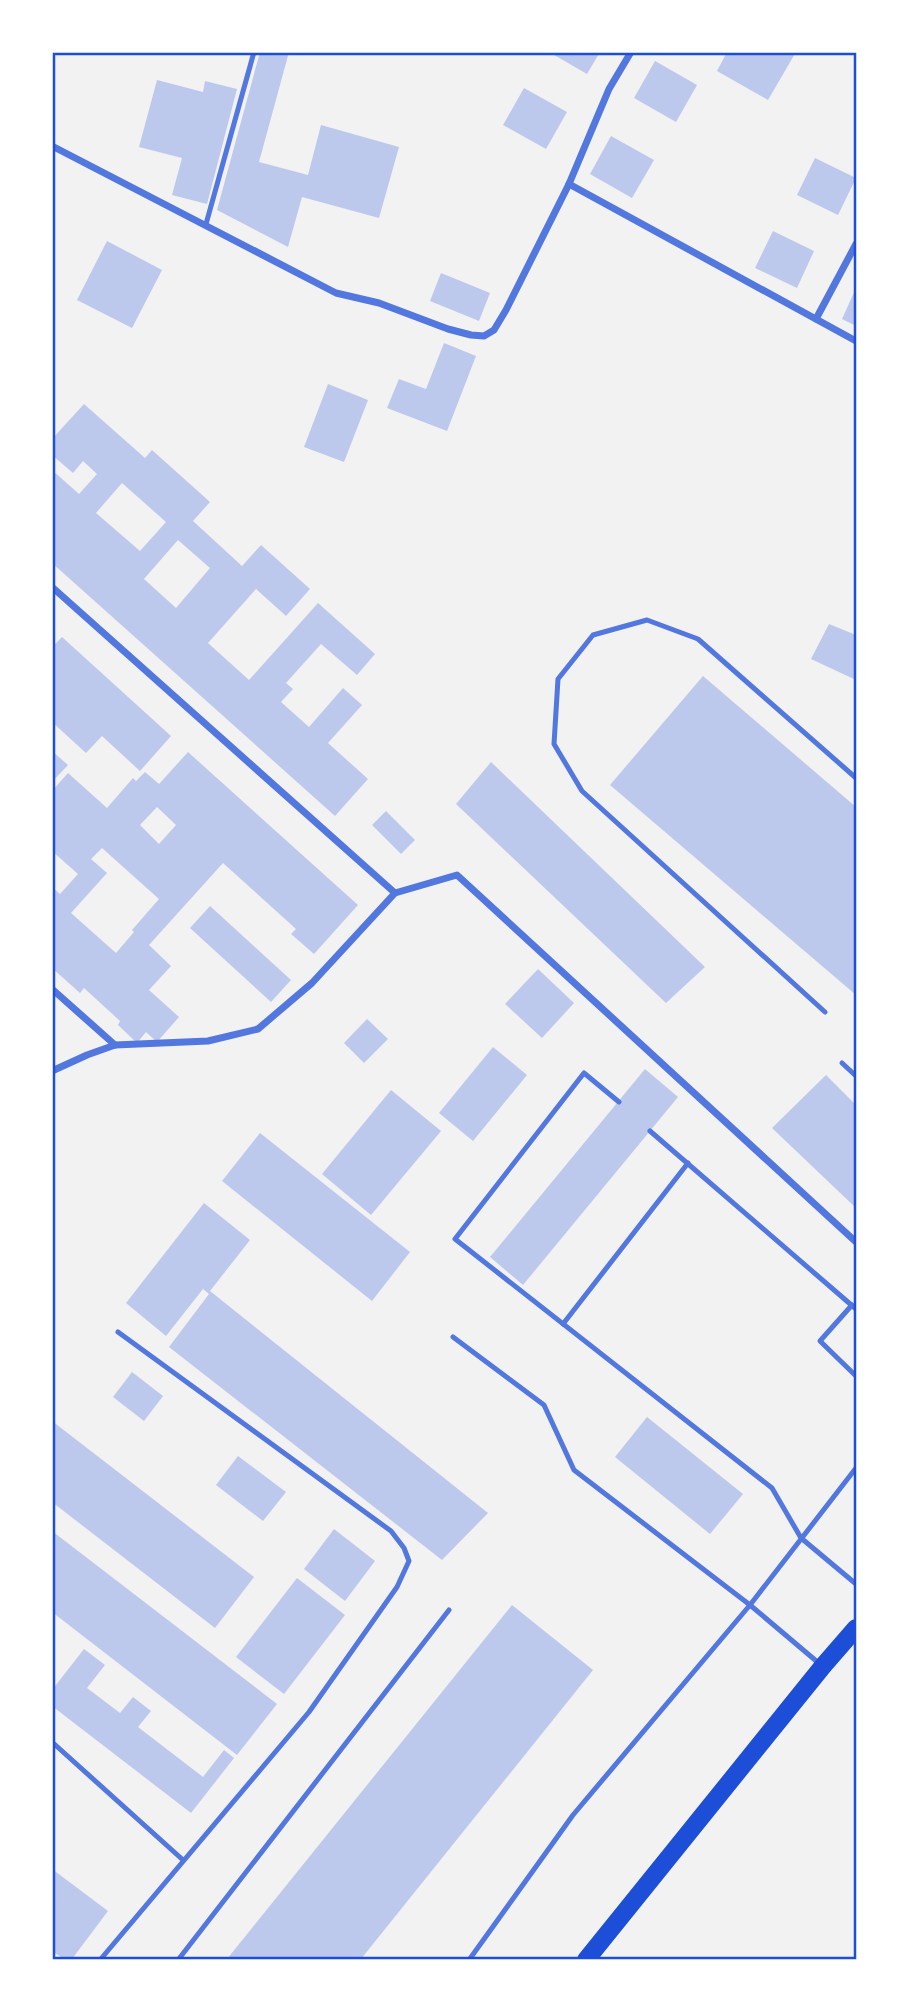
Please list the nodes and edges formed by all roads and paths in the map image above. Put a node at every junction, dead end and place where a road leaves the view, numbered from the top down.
1 (254, 52) edge
2 (631, 52) edge
3 (52, 146) edge
4 (569, 184) junction
5 (206, 224) junction
6 (856, 244) edge
7 (816, 319) junction
8 (856, 341) edge
9 (52, 587) edge
10 (856, 778) edge
11 (395, 893) junction
12 (52, 989) edge
13 (825, 1012) dead end
14 (115, 1045) junction
15 (842, 1063) dead end
16 (52, 1071) edge
17 (856, 1076) edge
18 (619, 1102) dead end
19 (650, 1132) dead end
20 (688, 1163) junction
21 (856, 1242) edge
22 (854, 1307) edge
23 (563, 1324) junction
24 (118, 1332) dead end
25 (453, 1337) dead end
26 (856, 1376) edge
27 (856, 1468) edge
28 (801, 1538) junction
29 (856, 1584) edge
30 (750, 1605) junction
31 (449, 1610) dead end
32 (856, 1628) edge
33 (823, 1666) junction
34 (52, 1742) edge
35 (183, 1860) junction
36 (100, 1959) edge
37 (178, 1959) edge
38 (469, 1959) edge
39 (586, 1959) edge

1 - 5 lane
2 - 4 street
3 - 5 street
4 - 5 street
4 - 7 street
6 - 7 street
7 - 8 street
9 - 11 street
10 - 13 lane
11 - 14 street
11 - 21 street
12 - 14 street
14 - 16 street
15 - 17 lane
18 - 23 lane
19 - 20 lane
20 - 22 lane
20 - 23 lane
22 - 26 lane
23 - 28 lane
24 - 35 lane
25 - 30 lane
27 - 28 lane
28 - 29 lane
28 - 30 lane
30 - 33 lane
30 - 38 lane
31 - 37 lane
32 - 33 main road
33 - 39 main road
34 - 35 lane
35 - 36 lane

